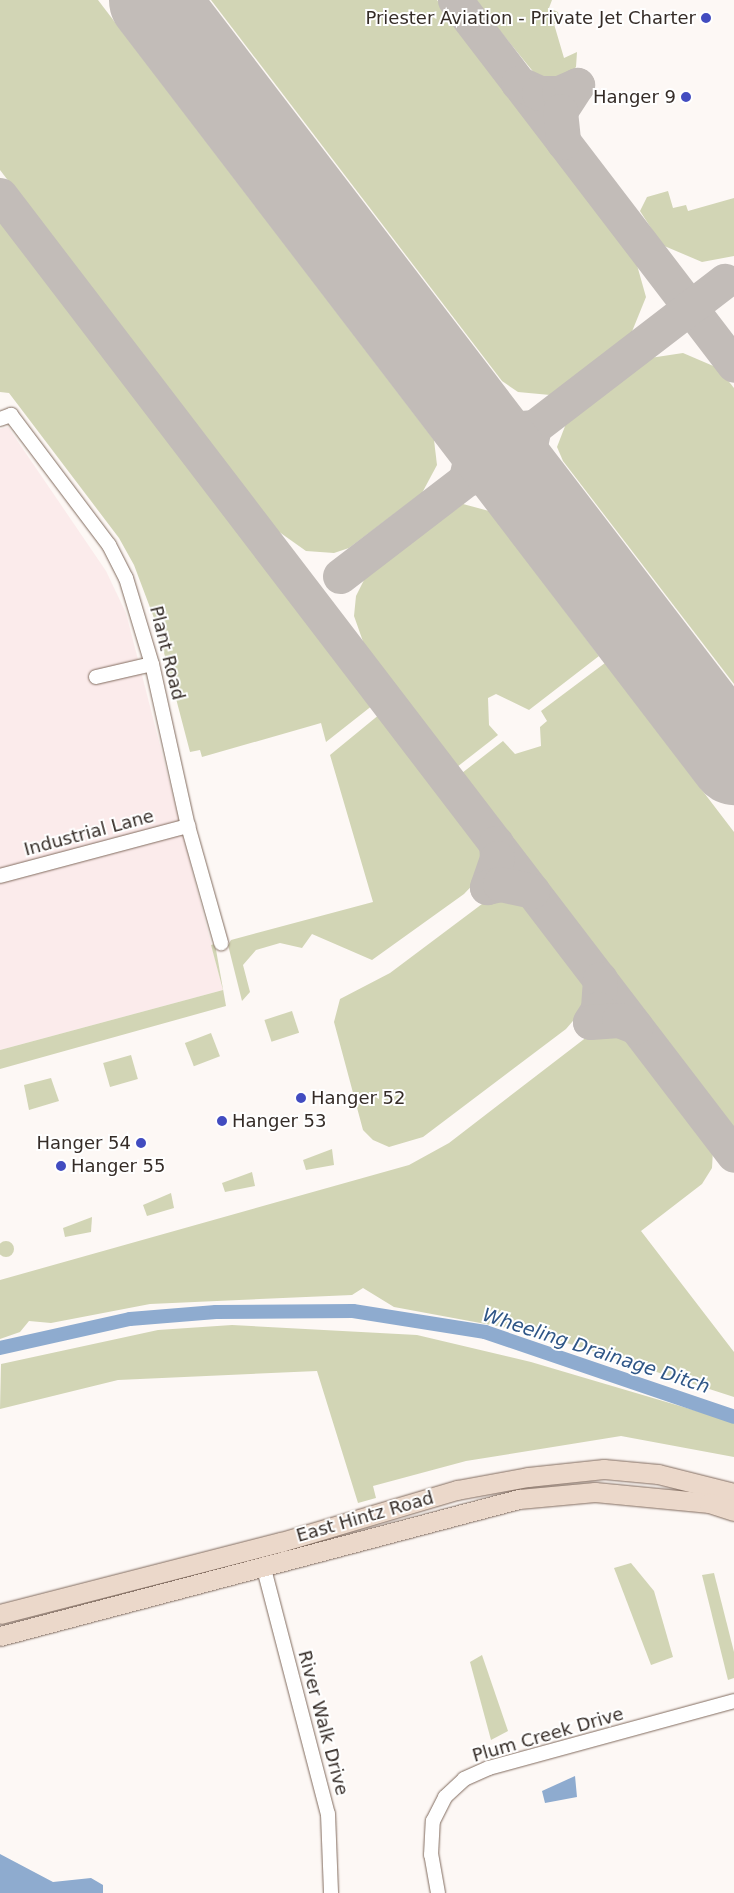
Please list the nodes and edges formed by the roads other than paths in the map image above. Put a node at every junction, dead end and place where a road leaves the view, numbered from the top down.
1 (0, 419) edge
2 (152, 664) junction
3 (96, 677) dead end
4 (188, 826) junction
5 (0, 876) edge
6 (221, 943) dead end
7 (734, 1493) edge
8 (734, 1511) edge
9 (263, 1565) junction
10 (0, 1614) edge
11 (0, 1636) edge
12 (734, 1701) edge
13 (331, 1893) edge
14 (438, 1893) edge

1 - 2 street, Plant Road
2 - 3 street
2 - 4 street, Plant Road
4 - 5 street, Industrial Lane
4 - 6 street, Plant Road
7 - 10 main road, East Hintz Road
8 - 9 main road, East Hintz Road
9 - 11 main road, East Hintz Road
9 - 13 street, River Walk Drive
12 - 14 street, Plum Creek Drive

